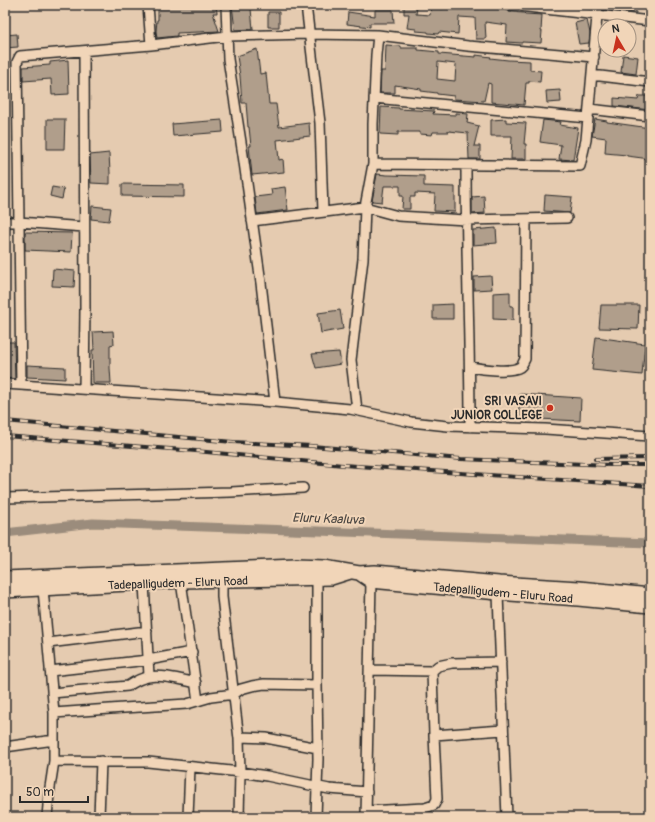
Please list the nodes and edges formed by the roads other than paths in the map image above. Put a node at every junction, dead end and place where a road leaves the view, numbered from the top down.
1 (148, 5) edge
2 (226, 5) edge
3 (306, 5) edge
4 (510, 5) edge
5 (598, 5) edge
6 (597, 15) junction
7 (650, 21) edge
8 (309, 34) junction
9 (378, 35) junction
10 (227, 36) junction
11 (150, 45) junction
12 (84, 51) junction
13 (594, 57) junction
14 (592, 75) junction
15 (650, 82) edge
16 (374, 98) junction
17 (588, 114) junction
18 (650, 116) edge
19 (372, 164) junction
20 (466, 165) junction
21 (365, 207) junction
22 (323, 212) junction
23 (526, 218) junction
24 (567, 218) dead end
25 (466, 220) junction
26 (252, 221) junction
27 (5, 222) edge
28 (19, 222) junction
29 (84, 227) junction
30 (470, 368) junction
31 (5, 384) edge
32 (21, 385) junction
33 (84, 389) junction
34 (275, 402) junction
35 (357, 410) junction
36 (470, 426) junction
37 (650, 436) edge
38 (303, 488) dead end
39 (5, 498) edge
40 (350, 571) junction
41 (5, 578) edge
42 (317, 579) junction
43 (181, 581) junction
44 (222, 581) junction
45 (371, 581) junction
46 (144, 583) junction
47 (43, 589) junction
48 (5, 591) edge
49 (498, 593) junction
50 (650, 595) edge
51 (650, 606) edge
52 (147, 631) junction
53 (48, 643) junction
54 (192, 652) junction
55 (148, 660) junction
56 (500, 662) junction
57 (370, 670) junction
58 (50, 671) junction
59 (432, 671) junction
60 (149, 676) junction
61 (196, 683) junction
62 (317, 685) junction
63 (52, 693) junction
64 (234, 694) junction
65 (198, 701) junction
66 (54, 713) junction
67 (503, 730) junction
68 (434, 735) junction
69 (239, 736) junction
70 (54, 740) junction
71 (5, 747) edge
72 (318, 748) junction
73 (54, 761) junction
74 (101, 761) junction
75 (190, 768) junction
76 (240, 772) junction
77 (317, 787) junction
78 (367, 792) junction
79 (366, 814) edge
80 (47, 817) edge
81 (99, 817) edge
82 (188, 817) edge
83 (238, 817) edge
84 (316, 817) edge
85 (507, 817) edge

1 - 11 street
2 - 10 street
3 - 8 street
4 - 6 street
5 - 6 street
6 - 7 street
6 - 13 street
8 - 9 street
8 - 10 street
8 - 22 street
9 - 13 street
9 - 16 street
10 - 11 street
10 - 26 street
11 - 12 street
12 - 28 street
12 - 29 street
13 - 14 street
14 - 15 street
14 - 17 street
16 - 17 street
16 - 19 street
17 - 18 street
17 - 20 street
19 - 20 street
19 - 21 street
20 - 25 street
21 - 22 street
21 - 25 street
21 - 35 street
22 - 26 street
23 - 24 street
23 - 25 street
23 - 30 street
25 - 30 street
26 - 34 street
27 - 28 street
28 - 29 street
28 - 32 street
29 - 33 street
30 - 36 street
31 - 32 street
32 - 33 street
33 - 34 street
34 - 35 street
35 - 36 street
36 - 37 street
38 - 39 street
40 - 41 main road, Tadepalligudem - Eluru Road
40 - 42 main road, Tadepalligudem - Eluru Road
40 - 45 main road, Tadepalligudem - Eluru Road
40 - 50 main road, Tadepalligudem - Eluru Road
42 - 44 main road, Tadepalligudem - Eluru Road
42 - 62 street
43 - 44 main road, Tadepalligudem - Eluru Road
43 - 46 main road, Tadepalligudem - Eluru Road
43 - 54 street
44 - 64 street
45 - 49 main road, Tadepalligudem - Eluru Road
45 - 57 street
46 - 47 main road, Tadepalligudem - Eluru Road
46 - 52 street
47 - 48 main road, Tadepalligudem - Eluru Road
47 - 53 street
49 - 51 main road, Tadepalligudem - Eluru Road
49 - 56 street
52 - 53 street
52 - 55 street
53 - 58 street
54 - 55 street
54 - 61 street
55 - 58 street
55 - 60 street
56 - 59 street
56 - 67 street
57 - 59 street
57 - 78 street
58 - 63 street
59 - 68 street
60 - 61 street
60 - 63 street
61 - 65 street
62 - 64 street
62 - 72 street
63 - 66 street
64 - 65 street
64 - 69 street
65 - 66 street
66 - 70 street
67 - 68 street
67 - 85 street
68 - 79 street
69 - 72 street
69 - 76 street
70 - 71 street
70 - 73 street
72 - 77 street
73 - 74 street
73 - 80 street
74 - 75 street
74 - 81 street
75 - 76 street
75 - 82 street
76 - 77 street
76 - 83 street
77 - 78 street
77 - 84 street
78 - 79 street

